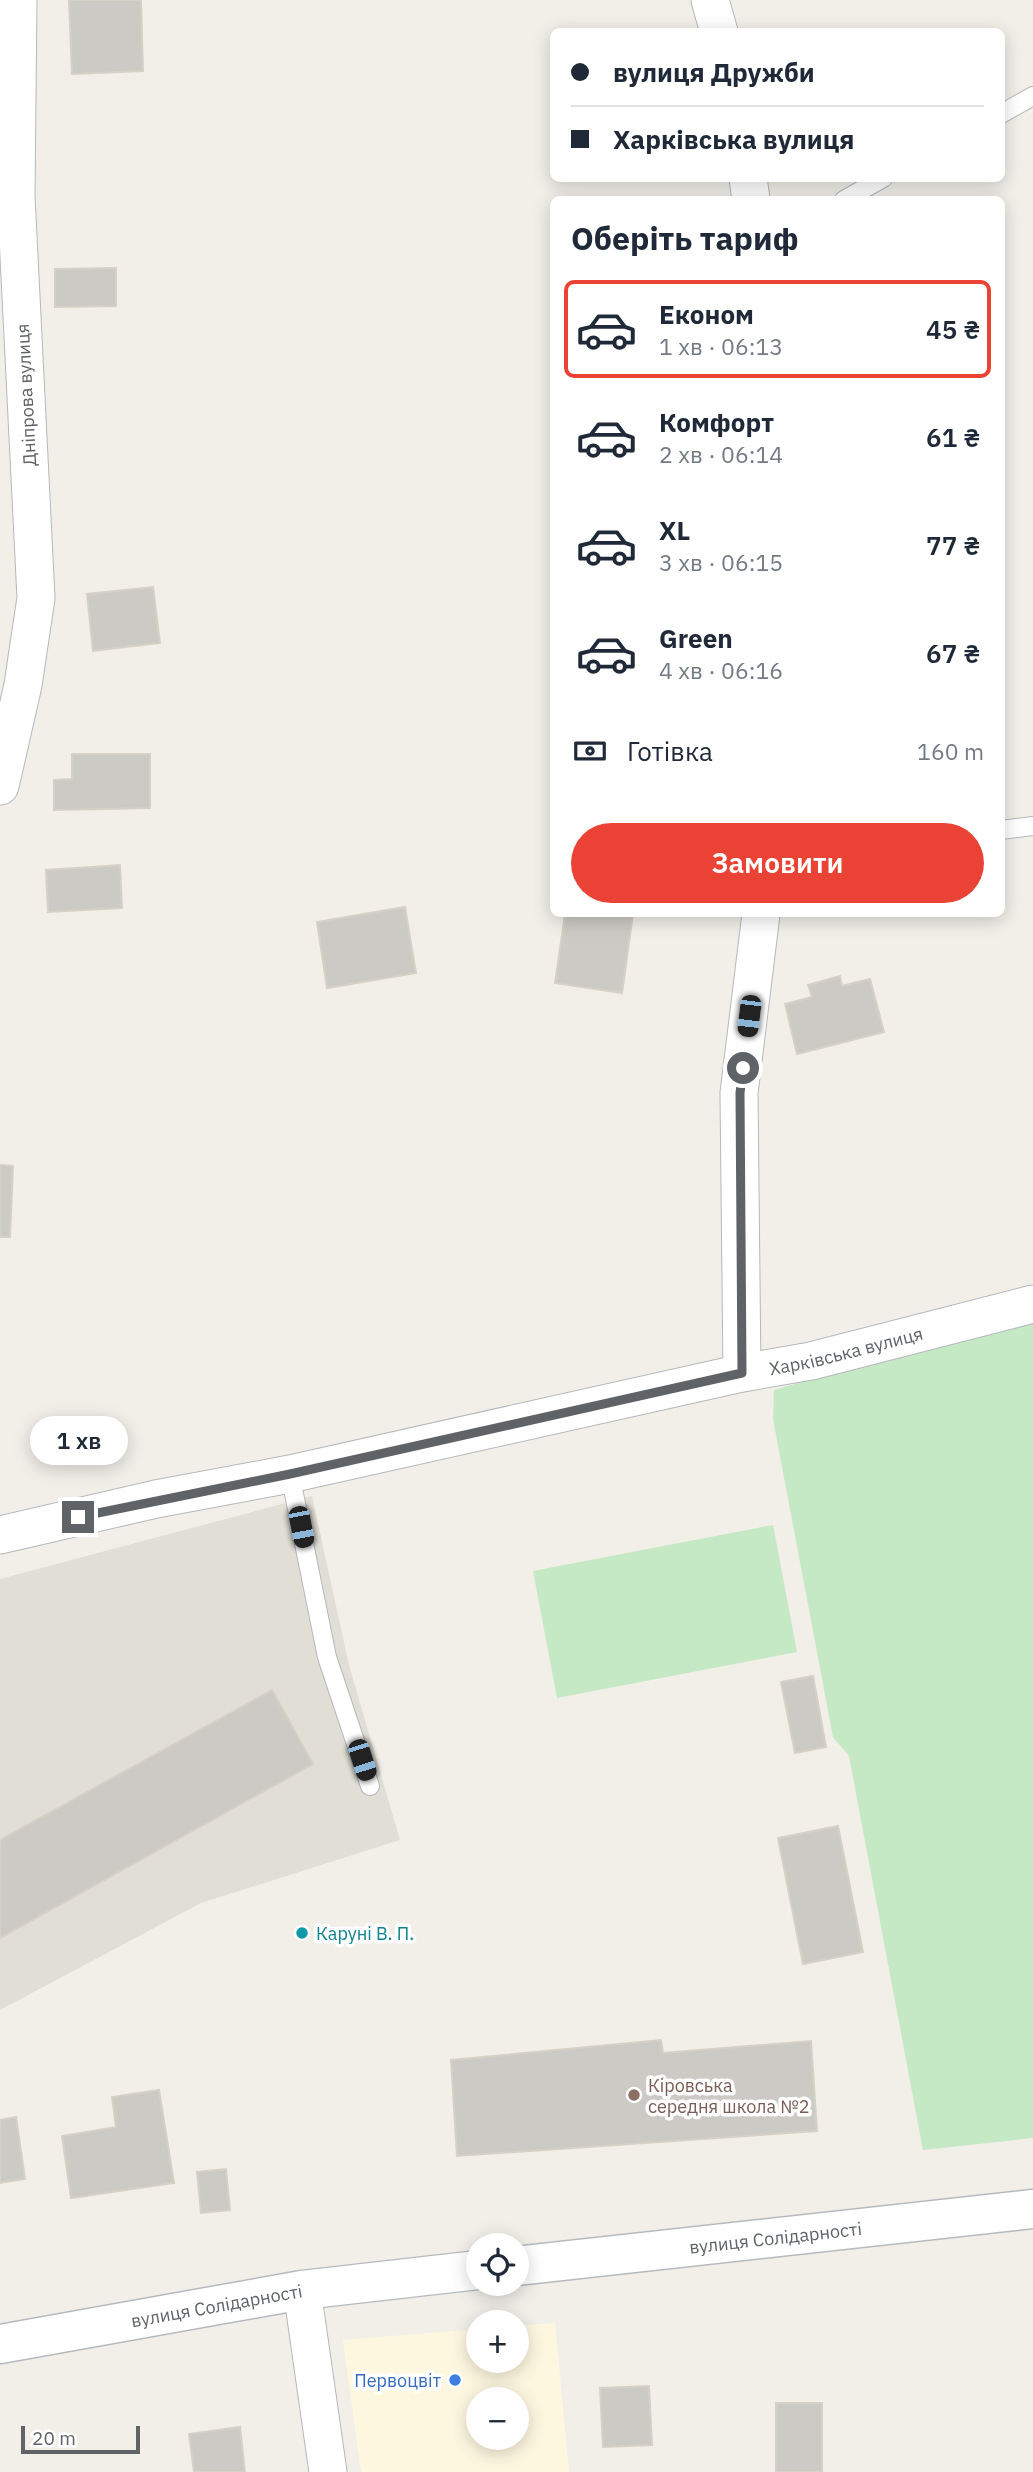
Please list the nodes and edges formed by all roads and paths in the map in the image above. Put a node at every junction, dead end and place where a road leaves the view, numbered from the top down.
1 (18, 0) edge
2 (710, 0) edge
3 (718, 28) edge
4 (1033, 96) edge
5 (1005, 112) edge
6 (876, 182) edge
7 (852, 196) edge
8 (0, 786) edge
9 (1033, 826) edge
10 (1005, 830) edge
11 (761, 917) edge
12 (1033, 1304) edge
13 (742, 1373) junction
14 (290, 1474) junction
15 (0, 1535) edge
16 (370, 1786) dead end
17 (1033, 2208) edge
18 (529, 2265) edge
19 (466, 2271) edge
20 (302, 2290) junction
21 (0, 2344) edge
22 (328, 2472) edge

1 - 8 street, Дніпрова вулиця
2 - 3 street
4 - 5 lane
6 - 7 lane
9 - 10 lane
11 - 13 street
12 - 13 street, Харківська вулиця
13 - 14 street, Харківська вулиця
14 - 15 street, Харківська вулиця
14 - 16 lane
17 - 18 main road, вулиця Солідарності
19 - 20 main road, вулиця Солідарності
20 - 21 main road, вулиця Солідарності
20 - 22 street

